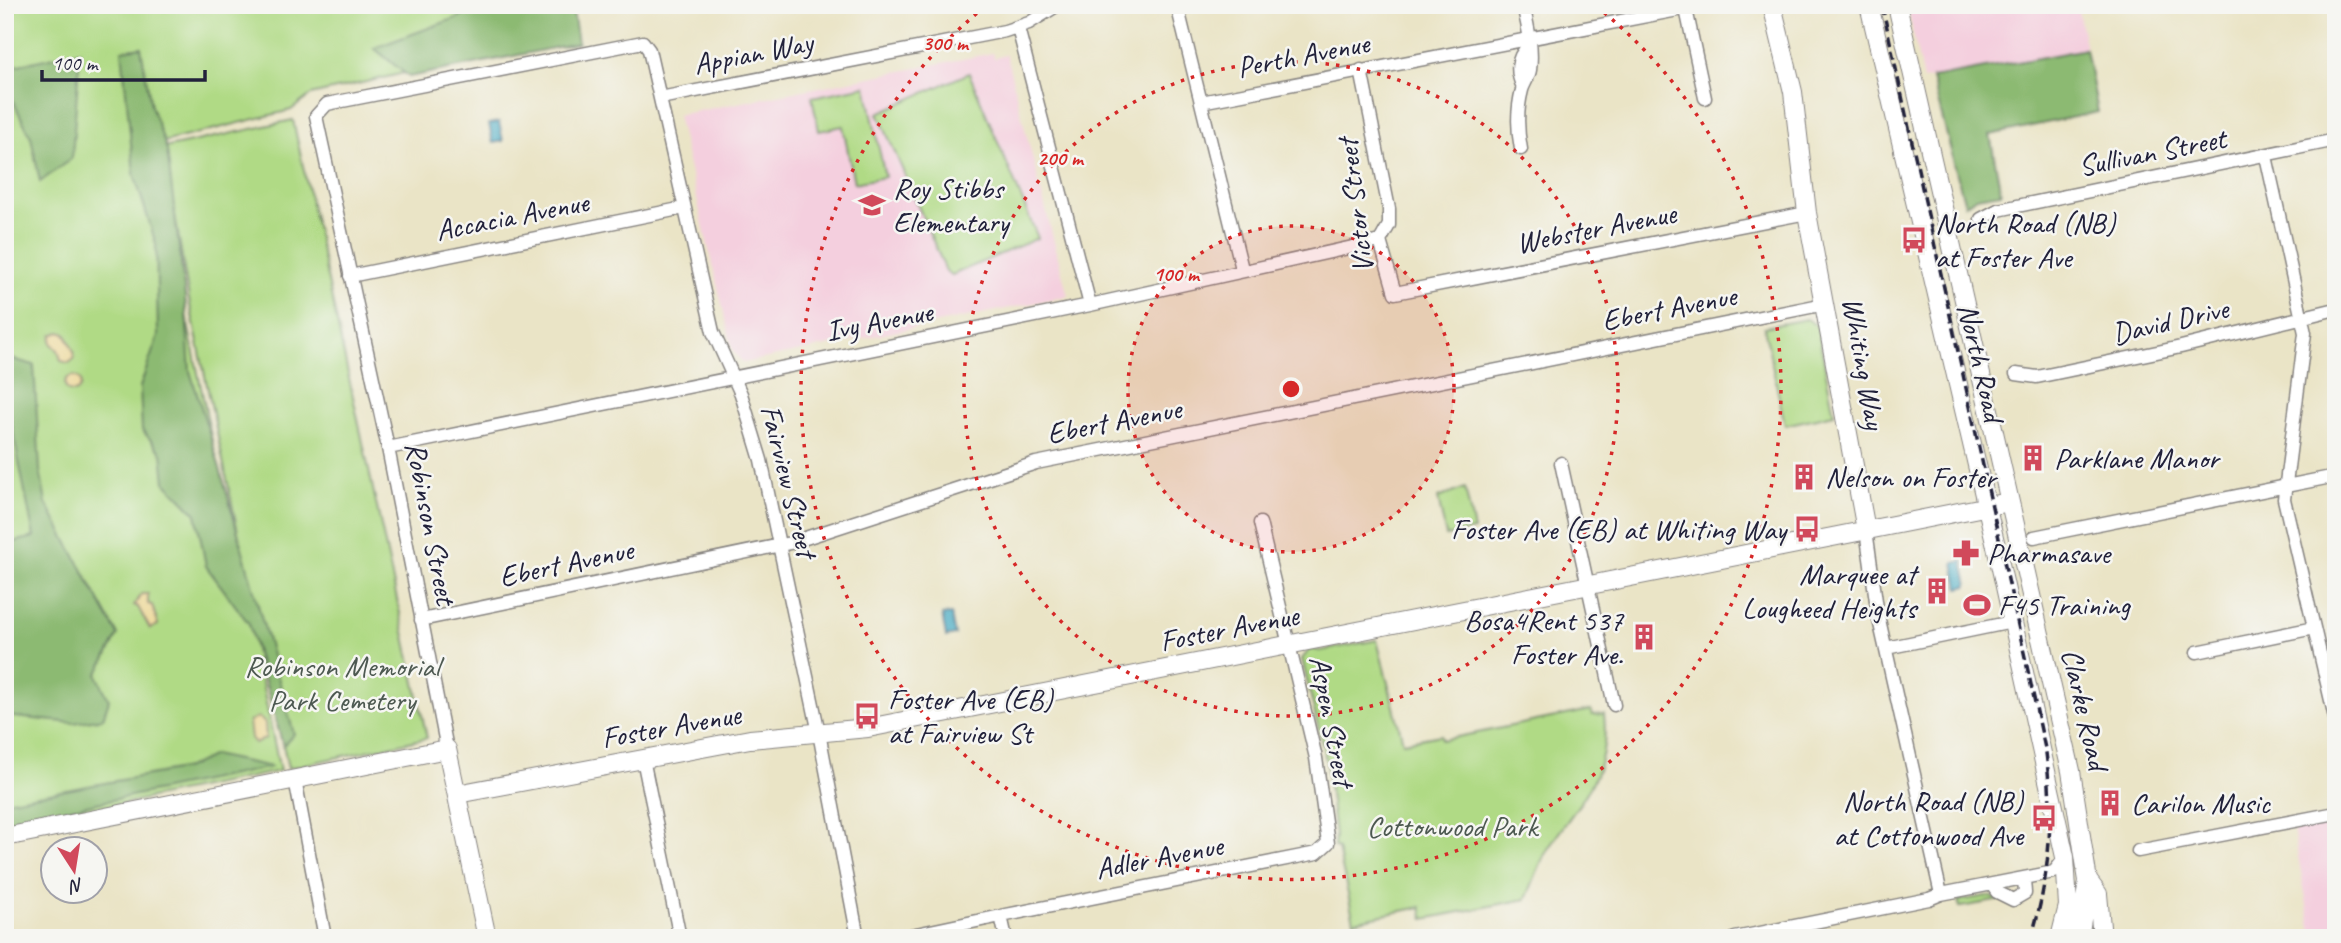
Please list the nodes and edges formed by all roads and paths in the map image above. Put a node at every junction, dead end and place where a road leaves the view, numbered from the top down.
1 (1058, 5) edge
2 (1177, 5) edge
3 (1523, 5) edge
4 (1704, 5) edge
5 (1772, 5) edge
6 (1869, 5) edge
7 (1897, 5) edge
8 (1686, 9) junction
9 (1018, 27) junction
10 (1529, 42) junction
11 (1361, 70) junction
12 (660, 98) junction
13 (1705, 98) dead end
14 (1200, 102) junction
15 (316, 120) joint
16 (2336, 141) edge
17 (1521, 149) dead end
18 (2266, 156) junction
19 (684, 208) junction
20 (1807, 212) junction
21 (1981, 219) dead end
22 (1380, 241) junction
23 (1242, 269) junction
24 (350, 276) junction
25 (1395, 293) joint
26 (1825, 304) junction
27 (1090, 305) junction
28 (2336, 309) edge
29 (2302, 316) junction
30 (2016, 374) dead end
31 (732, 377) junction
32 (388, 448) junction
33 (1998, 453) joint
34 (1560, 463) dead end
35 (2336, 476) edge
36 (2285, 486) junction
37 (2009, 502) junction
38 (1986, 507) junction
39 (1260, 523) dead end
40 (1866, 530) junction
41 (2034, 537) dead end
42 (780, 546) junction
43 (1588, 584) junction
44 (421, 620) junction
45 (2012, 622) junction
46 (2314, 628) junction
47 (1289, 645) junction
48 (1885, 648) junction
49 (2197, 652) dead end
50 (1614, 705) dead end
51 (2336, 722) edge
52 (819, 733) junction
53 (447, 749) junction
54 (643, 759) junction
55 (295, 779) junction
56 (457, 794) junction
57 (2336, 813) edge
58 (5, 837) edge
59 (1325, 848) joint
60 (2138, 851) dead end
61 (2065, 857) junction
62 (2024, 879) junction
63 (2088, 881) junction
64 (1996, 884) junction
65 (1941, 894) junction
66 (1001, 916) junction
67 (1805, 924) junction
68 (2065, 933) edge
69 (325, 938) edge
70 (487, 938) edge
71 (680, 938) edge
72 (858, 938) edge
73 (897, 938) edge
74 (1006, 938) edge
75 (1735, 938) edge
76 (1808, 938) edge
77 (2079, 938) edge
78 (2102, 938) edge

1 - 9 street, Appian Way
2 - 14 street
3 - 10 street
4 - 8 street, Perth Avenue
5 - 20 street, Whiting Way
6 - 38 street, North Road
7 - 33 street, North Road
8 - 10 street, Perth Avenue
8 - 13 street
9 - 12 street, Appian Way
9 - 27 street
10 - 11 street, Perth Avenue
10 - 17 street
11 - 14 street, Perth Avenue
11 - 22 street, Victor Street
12 - 15 street, Fairview Street
12 - 19 street, Fairview Street
14 - 23 street
15 - 24 street, Robinson Street
16 - 18 street, Sullivan Street
18 - 21 street, Sullivan Street
18 - 29 street
19 - 24 street, Accacia Avenue
19 - 31 street, Fairview Street
20 - 25 street, Webster Avenue
20 - 26 street, Whiting Way
22 - 23 street, Ivy Avenue
22 - 25 street, Victor Street
23 - 27 street, Ivy Avenue
24 - 32 street, Robinson Street
26 - 40 street, Whiting Way
26 - 42 street, Ebert Avenue
27 - 31 street, Ivy Avenue
28 - 29 street, David Drive
29 - 30 street, David Drive
29 - 36 street
31 - 32 street, Ivy Avenue
31 - 42 street, Fairview Street
32 - 44 street, Robinson Street
33 - 37 street, Clarke Road
34 - 43 street
35 - 36 street
36 - 41 street
36 - 46 street
37 - 38 street, Foster Avenue
37 - 63 street, Clarke Road
38 - 40 street, Foster Avenue
38 - 45 street, North Road
39 - 47 street, Aspen Street
40 - 43 street, Foster Avenue
40 - 48 street, Whiting Way
42 - 44 street, Ebert Avenue
42 - 52 street, Fairview Street
43 - 47 street, Foster Avenue
43 - 50 street
44 - 53 street, Robinson Street
45 - 48 street
45 - 61 street, North Road
46 - 49 street
46 - 51 street
47 - 52 street, Foster Avenue
47 - 59 street, Aspen Street
48 - 65 street, Whiting Way
52 - 54 street, Foster Avenue
52 - 72 street, Fairview Street
53 - 55 street
53 - 56 street, Robinson Street
54 - 56 street, Foster Avenue
54 - 71 street
55 - 58 street
55 - 69 street
56 - 70 street, Robinson Street
57 - 60 street
59 - 66 street, Adler Avenue
61 - 62 street
61 - 68 street, North Road
62 - 64 street
62 - 64 street
63 - 77 street, Clarke Road
63 - 78 street
64 - 65 street
65 - 67 street
66 - 73 street, Adler Avenue
66 - 74 street
67 - 75 street
67 - 76 street

